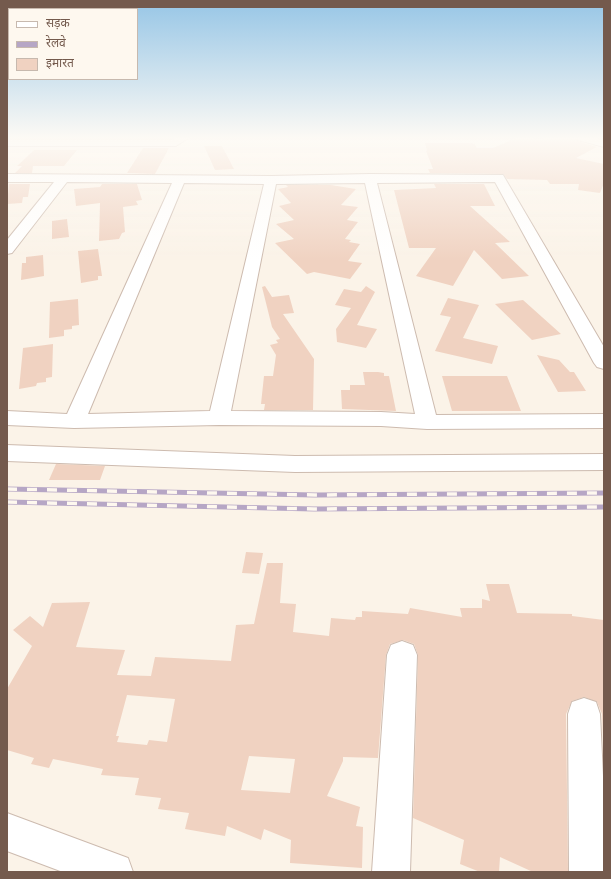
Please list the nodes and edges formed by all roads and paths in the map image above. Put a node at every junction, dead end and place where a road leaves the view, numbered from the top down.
1 (63, 179) edge
2 (180, 179) edge
3 (226, 179) edge
4 (320, 179) edge
5 (370, 179) edge
6 (500, 179) edge
7 (271, 180) junction
8 (7, 250) edge
9 (604, 363) edge
10 (7, 418) edge
11 (219, 418) junction
12 (74, 421) junction
13 (604, 421) edge
14 (428, 422) junction
15 (7, 453) edge
16 (604, 462) edge
17 (402, 655) dead end
18 (584, 714) dead end
19 (7, 832) edge
20 (114, 872) edge
21 (391, 872) edge
22 (588, 872) edge

1 - 8 street
2 - 12 street
3 - 7 street
4 - 7 street
5 - 14 street
6 - 9 street
7 - 11 street
10 - 12 street
11 - 12 street
11 - 14 street
13 - 14 street
15 - 16 street
17 - 21 street
18 - 22 street
19 - 20 street

